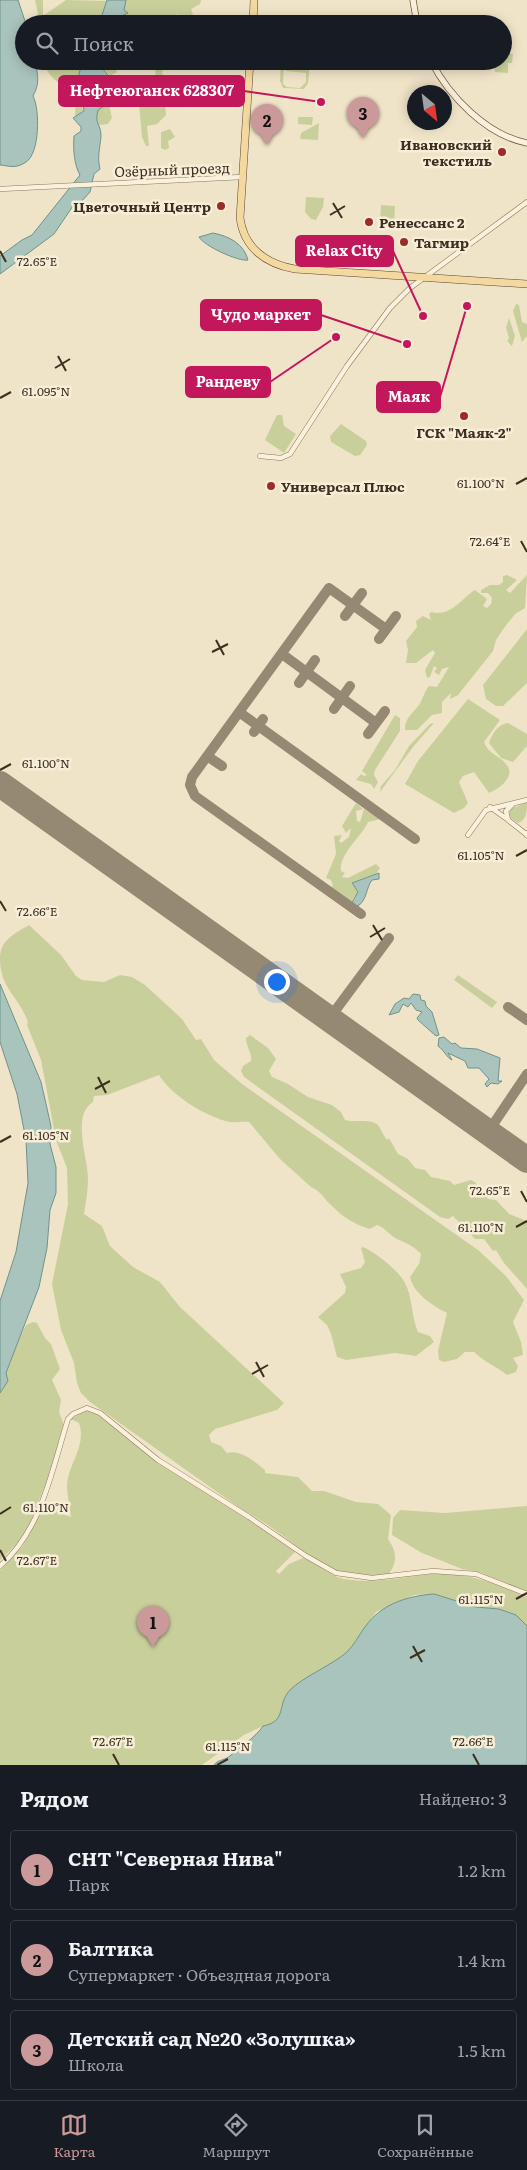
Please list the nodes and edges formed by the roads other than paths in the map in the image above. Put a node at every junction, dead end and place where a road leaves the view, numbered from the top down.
1 (254, 0) edge
2 (413, 0) edge
3 (253, 15) edge
4 (416, 15) edge
5 (249, 70) edge
6 (437, 70) edge
7 (527, 143) edge
8 (242, 177) junction
9 (0, 189) edge
10 (527, 202) edge
11 (424, 278) junction
12 (527, 284) edge
13 (260, 456) dead end
14 (527, 800) edge
15 (516, 802) junction
16 (490, 807) junction
17 (508, 820) junction
18 (527, 834) edge
19 (468, 835) dead end
20 (0, 1566) edge
21 (527, 1594) edge

1 - 3 main road
2 - 4 main road
5 - 8 main road
6 - 7 main road
8 - 9 street, Озёрный проезд
8 - 11 main road
10 - 11 street
11 - 12 main road
11 - 13 street
14 - 15 street
15 - 16 street
15 - 17 street
16 - 17 street
16 - 19 street
17 - 18 street
20 - 21 street

